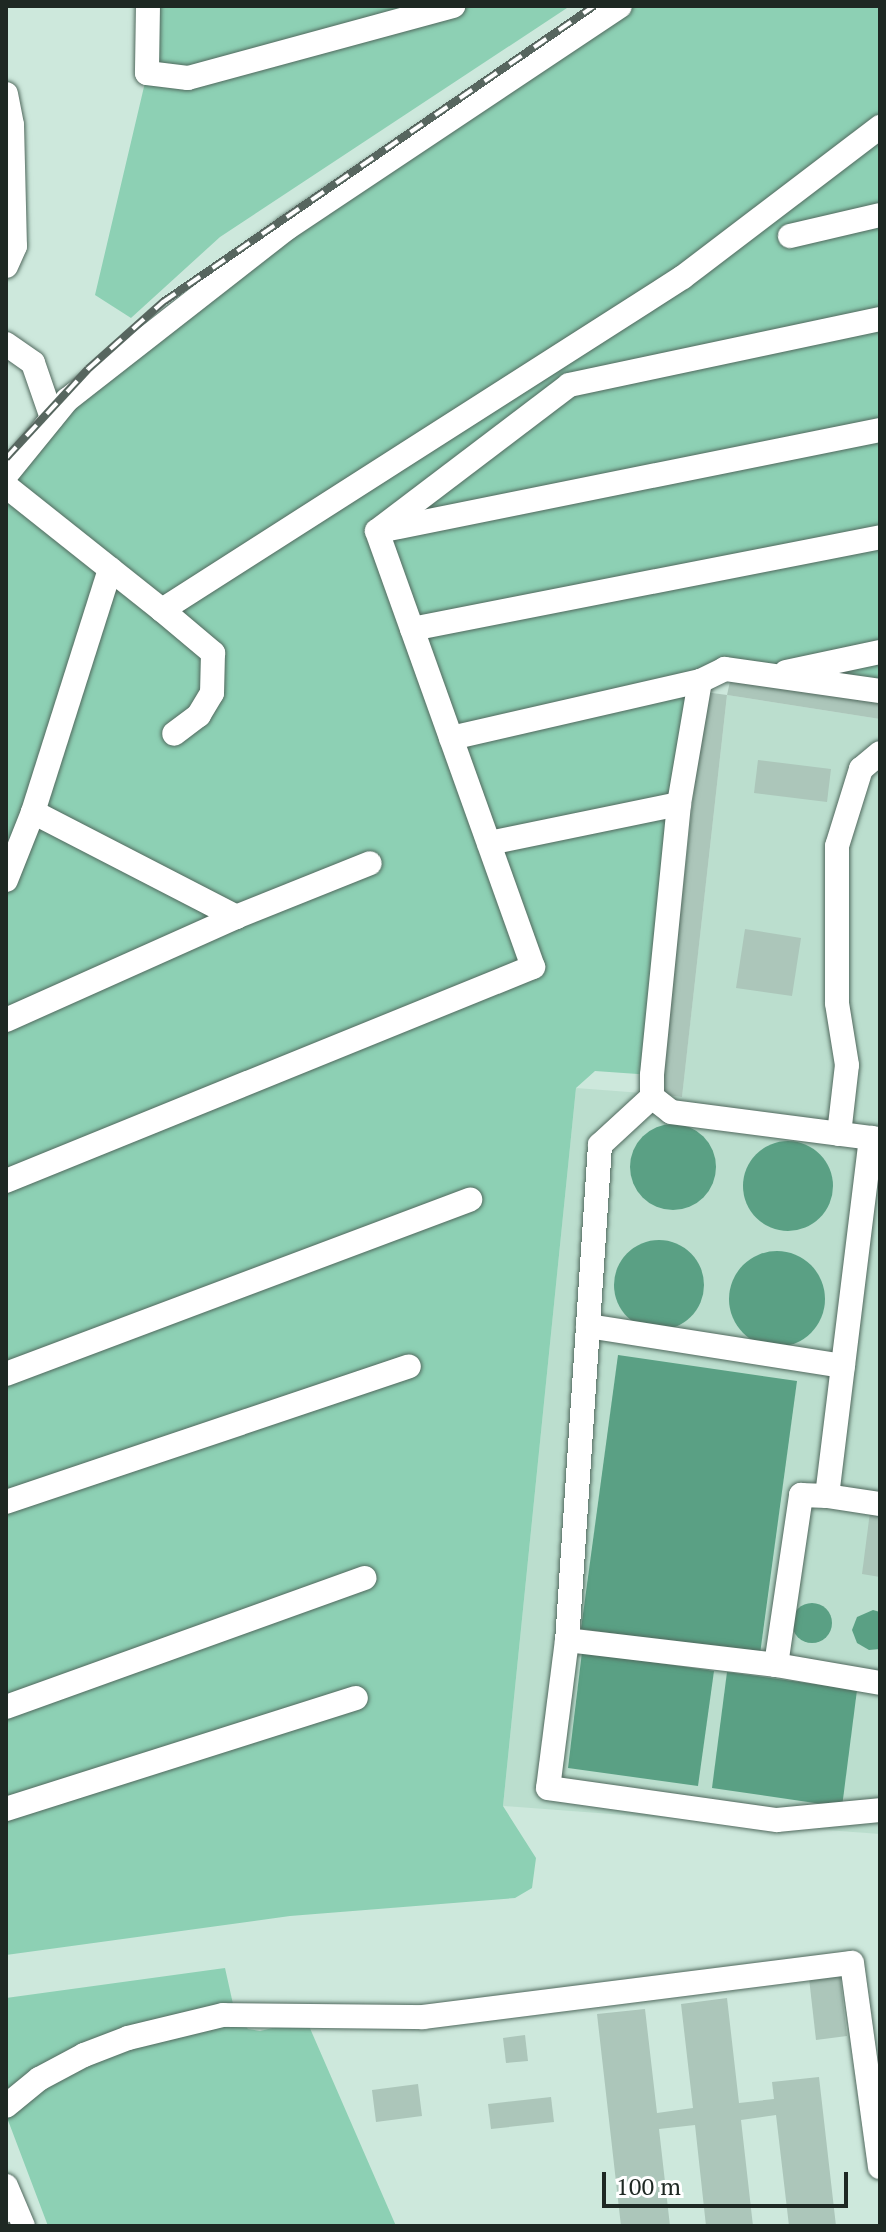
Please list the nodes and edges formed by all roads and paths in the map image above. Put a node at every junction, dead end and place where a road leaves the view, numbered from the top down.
1 (148, 6) edge
2 (453, 6) edge
3 (620, 6) edge
4 (6, 94) edge
5 (880, 127) edge
6 (880, 215) edge
7 (790, 236) dead end
8 (6, 266) edge
9 (880, 319) edge
10 (6, 344) edge
11 (52, 418) junction
12 (880, 430) edge
13 (6, 475) edge
14 (6, 486) edge
15 (377, 531) junction
16 (880, 537) edge
17 (110, 569) junction
18 (162, 610) junction
19 (412, 629) junction
20 (880, 652) edge
21 (772, 675) junction
22 (700, 681) junction
23 (880, 691) edge
24 (174, 734) dead end
25 (451, 738) junction
26 (880, 753) edge
27 (679, 804) junction
28 (33, 812) junction
29 (489, 843) junction
30 (370, 863) dead end
31 (6, 880) edge
32 (236, 917) junction
33 (6, 1020) edge
34 (652, 1097) junction
35 (839, 1134) junction
36 (875, 1139) edge
37 (6, 1181) edge
38 (470, 1200) dead end
39 (588, 1326) junction
40 (409, 1366) dead end
41 (843, 1366) junction
42 (6, 1374) edge
43 (827, 1496) junction
44 (6, 1502) edge
45 (880, 1504) edge
46 (364, 1578) dead end
47 (567, 1640) junction
48 (776, 1665) junction
49 (880, 1683) edge
50 (356, 1698) dead end
51 (6, 1707) edge
52 (6, 1809) edge
53 (880, 1810) edge
54 (6, 2106) edge
55 (880, 2167) edge
56 (6, 2186) edge
57 (23, 2226) edge

1 - 2 street
3 - 11 street
4 - 8 street
5 - 18 street
6 - 7 street
9 - 15 street
10 - 11 street
11 - 13 street
12 - 15 street
14 - 17 street
15 - 19 street
16 - 19 street
17 - 18 street
17 - 28 street
18 - 24 street
19 - 25 street
20 - 21 street
21 - 22 street
21 - 23 street
22 - 25 street
22 - 27 street
25 - 29 street
26 - 35 street
27 - 29 street
27 - 34 street
28 - 31 street
28 - 32 street
29 - 37 street
30 - 32 street
32 - 33 street
34 - 35 street
34 - 39 street
35 - 36 street
36 - 41 street
38 - 42 street
39 - 41 street
39 - 47 street
40 - 44 street
41 - 43 street
43 - 45 street
43 - 48 street
46 - 51 street
47 - 48 street
47 - 53 street
48 - 49 street
50 - 52 street
54 - 55 street
56 - 57 street

